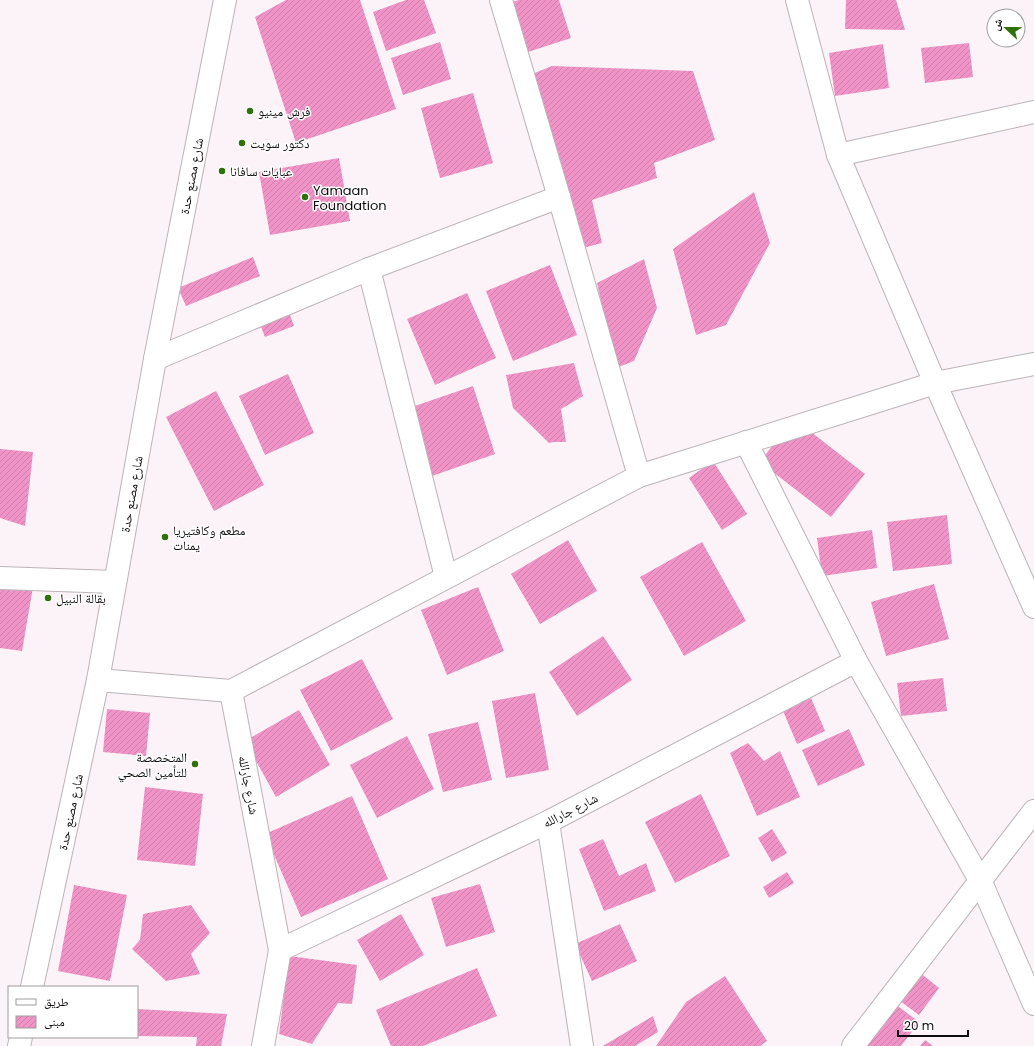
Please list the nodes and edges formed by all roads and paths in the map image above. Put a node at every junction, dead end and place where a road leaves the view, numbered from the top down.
1 (225, 0) edge
2 (501, 0) edge
3 (797, 0) edge
4 (1034, 112) edge
5 (838, 155) junction
6 (559, 197) junction
7 (369, 269) junction
8 (155, 360) junction
9 (1034, 364) edge
10 (935, 383) junction
11 (746, 442) junction
12 (639, 476) junction
13 (446, 577) junction
14 (0, 578) edge
15 (115, 582) junction
16 (1034, 607) edge
17 (856, 661) junction
18 (98, 680) junction
19 (231, 691) junction
20 (1034, 811) edge
21 (548, 822) junction
22 (980, 880) junction
23 (280, 950) junction
24 (32, 986) edge
25 (1034, 1004) edge
26 (263, 1046) edge
27 (582, 1046) edge
28 (853, 1046) edge

1 - 8 street, شارع مصنع حدة
2 - 6 street
3 - 5 street
4 - 5 street
5 - 10 street
6 - 7 street
6 - 12 street
7 - 8 street
7 - 13 street
8 - 15 street, شارع مصنع حدة
9 - 10 street
10 - 11 street
10 - 16 street
11 - 12 street
11 - 17 street
12 - 13 street
13 - 19 street
14 - 15 street
15 - 18 street, شارع مصنع حدة
17 - 21 street, شارع جارالله
17 - 22 street
18 - 19 street
18 - 24 street, شارع مصنع حدة
19 - 23 street, شارع جارالله
20 - 22 street
21 - 23 street, شارع جارالله
21 - 27 street
22 - 25 street
22 - 28 street
23 - 26 street, شارع جارالله

